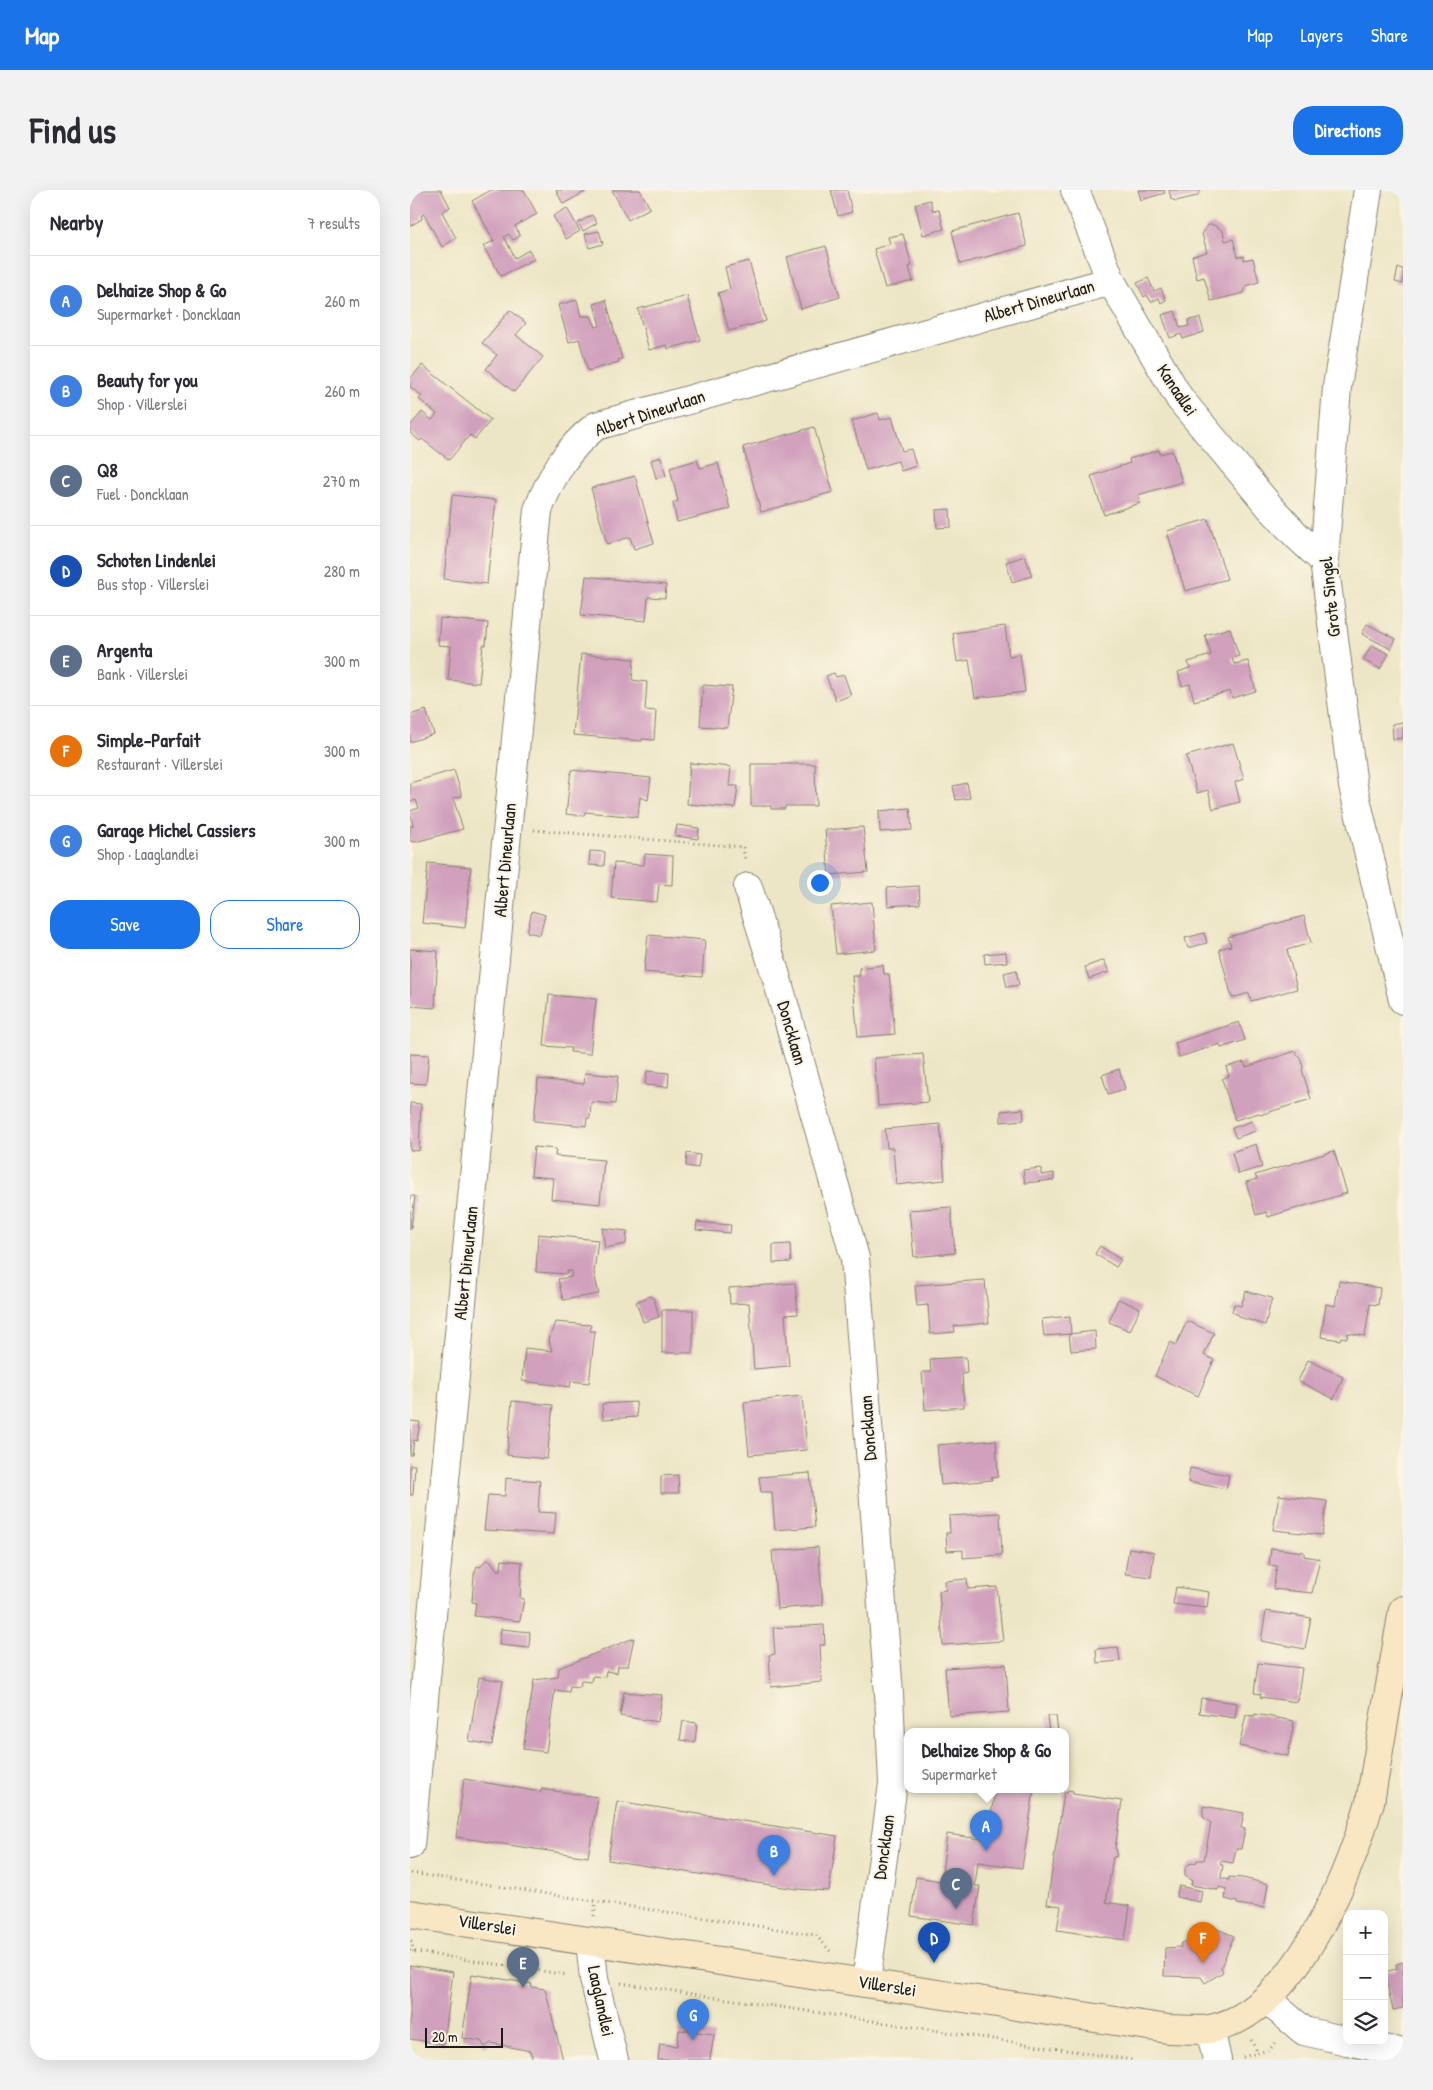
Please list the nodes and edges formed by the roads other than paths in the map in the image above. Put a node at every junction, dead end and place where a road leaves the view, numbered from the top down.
1 (1075, 190) edge
2 (1368, 190) edge
3 (1111, 281) junction
4 (1324, 560) junction
5 (748, 887) road end
6 (1403, 1000) edge
7 (1403, 1610) edge
8 (410, 1845) edge
9 (410, 1914) edge
10 (590, 1941) junction
11 (866, 1982) junction
12 (1266, 2000) junction
13 (1210, 2029) junction
14 (1343, 2040) edge
15 (1364, 2045) edge
16 (1403, 2054) edge
17 (1229, 2059) edge
18 (614, 2060) edge

1 - 3 street, Kanaallei
2 - 4 street, Grote Singel
3 - 4 street, Kanaallei
3 - 8 street, Albert Dineurlaan
4 - 6 street, Grote Singel
5 - 11 street, Doncklaan
7 - 12 street, Villerslei
9 - 10 street, Villerslei
10 - 11 street, Villerslei
10 - 18 street, Laaglandlei
11 - 13 street, Villerslei
12 - 13 street, Villerslei
12 - 14 street
13 - 17 street
15 - 16 street

